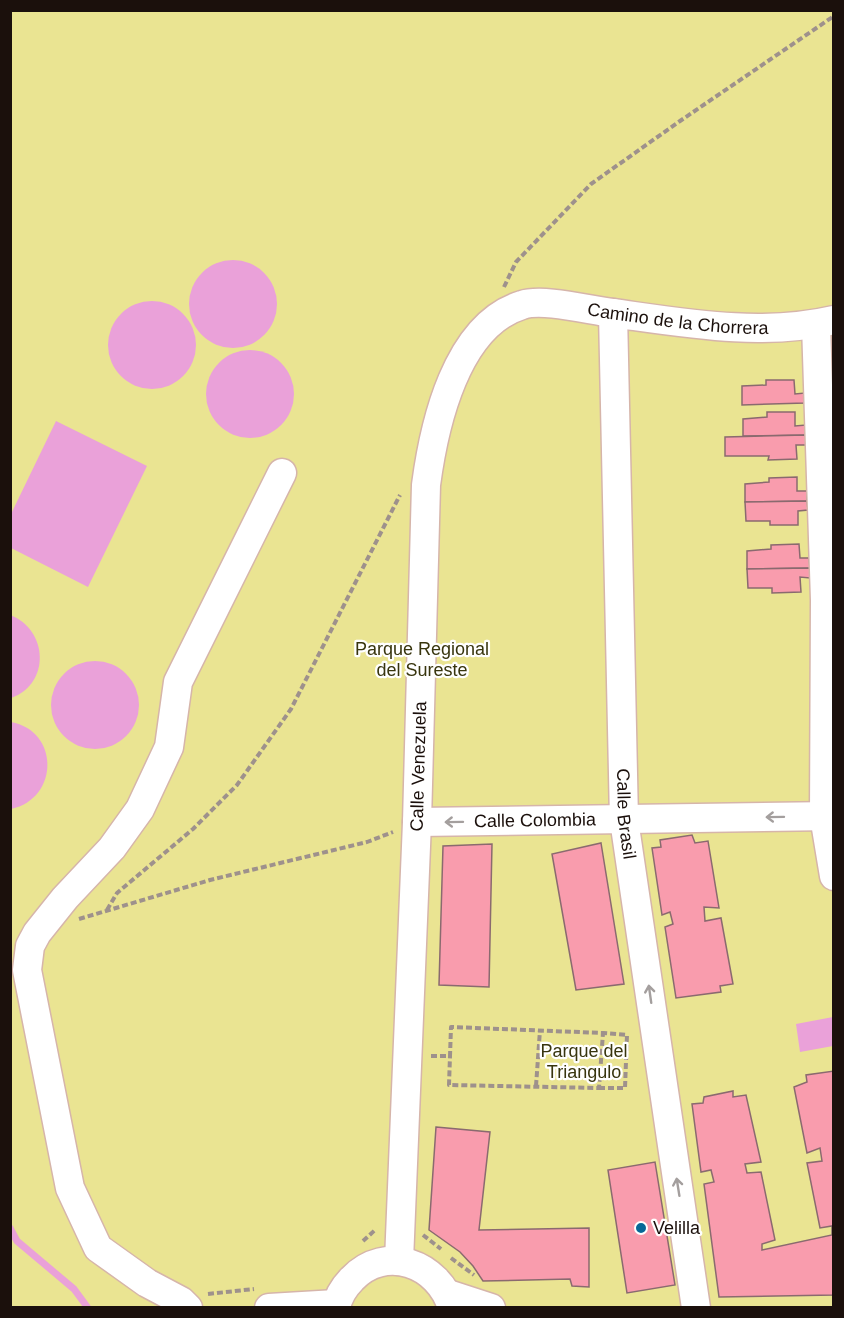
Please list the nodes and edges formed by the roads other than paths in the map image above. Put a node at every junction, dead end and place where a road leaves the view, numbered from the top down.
1 (520, 305) joint
2 (614, 314) junction
3 (825, 322) edge
4 (282, 473) dead end
5 (830, 600) edge
6 (829, 816) edge
7 (624, 820) junction
8 (406, 826) junction
9 (834, 876) edge
10 (399, 1261) junction
11 (487, 1295) edge
12 (263, 1298) edge
13 (450, 1301) edge
14 (184, 1304) edge
15 (336, 1306) edge
16 (696, 1308) edge

1 - 2 street, Camino de la Chorrera
1 - 8 street, Calle Venezuela
2 - 3 street, Camino de la Chorrera
2 - 7 street, Calle Brasil
3 - 5 street
4 - 14 street
5 - 6 street
6 -> 7 street, Calle Colombia
6 - 9 street
7 -> 8 street, Calle Colombia
16 -> 7 street, Calle Brasil
8 - 10 street, Calle Venezuela
10 - 13 street
10 - 15 street
11 - 13 street
12 - 15 street

